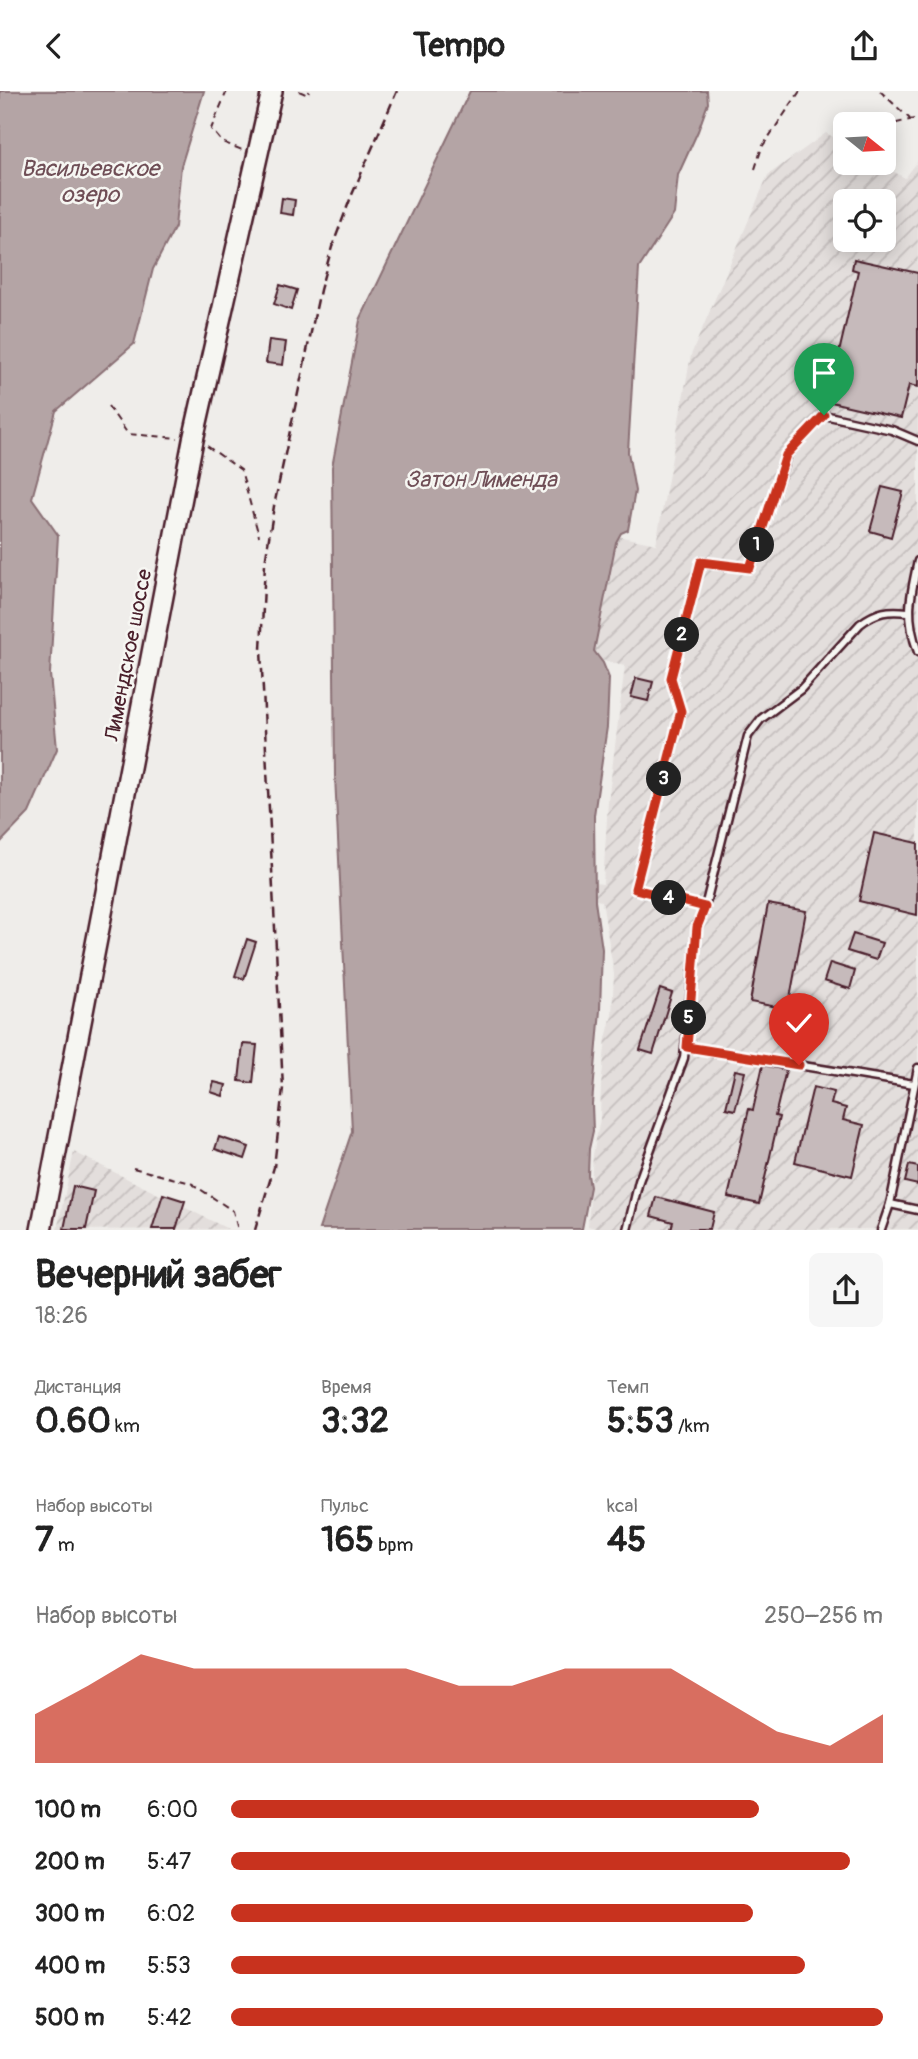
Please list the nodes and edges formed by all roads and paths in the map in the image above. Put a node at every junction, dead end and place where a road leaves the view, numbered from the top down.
1 (228, 91) edge
2 (272, 91) edge
3 (299, 91) edge
4 (310, 91) edge
5 (800, 91) edge
6 (880, 91) edge
7 (918, 118) edge
8 (910, 119) junction
9 (896, 123) edge
10 (259, 157) junction
11 (755, 169) dead end
12 (108, 405) dead end
13 (193, 440) junction
14 (918, 441) edge
15 (258, 536) dead end
16 (918, 561) edge
17 (908, 613) junction
18 (918, 652) edge
19 (635, 889) joint
20 (705, 907) junction
21 (687, 1047) junction
22 (918, 1068) edge
23 (914, 1084) junction
24 (133, 1168) dead end
25 (890, 1204) junction
26 (918, 1210) edge
27 (41, 1230) edge
28 (238, 1230) edge
29 (627, 1230) edge
30 (881, 1230) edge

1 - 10 path
2 - 10 main road, Лимендское шоссе
3 - 4 path
5 - 11 path
6 - 8 path
7 - 8 path
8 - 9 path
10 - 13 main road, Лимендское шоссе
12 - 13 path
13 - 15 path
13 - 27 main road, Лимендское шоссе
14 - 19 lane
16 - 17 lane
17 - 18 lane
17 - 20 lane
19 - 20 path
20 - 21 lane
21 - 23 lane
21 - 29 lane
22 - 23 lane
23 - 25 lane
24 - 28 path
25 - 26 lane
25 - 30 lane

